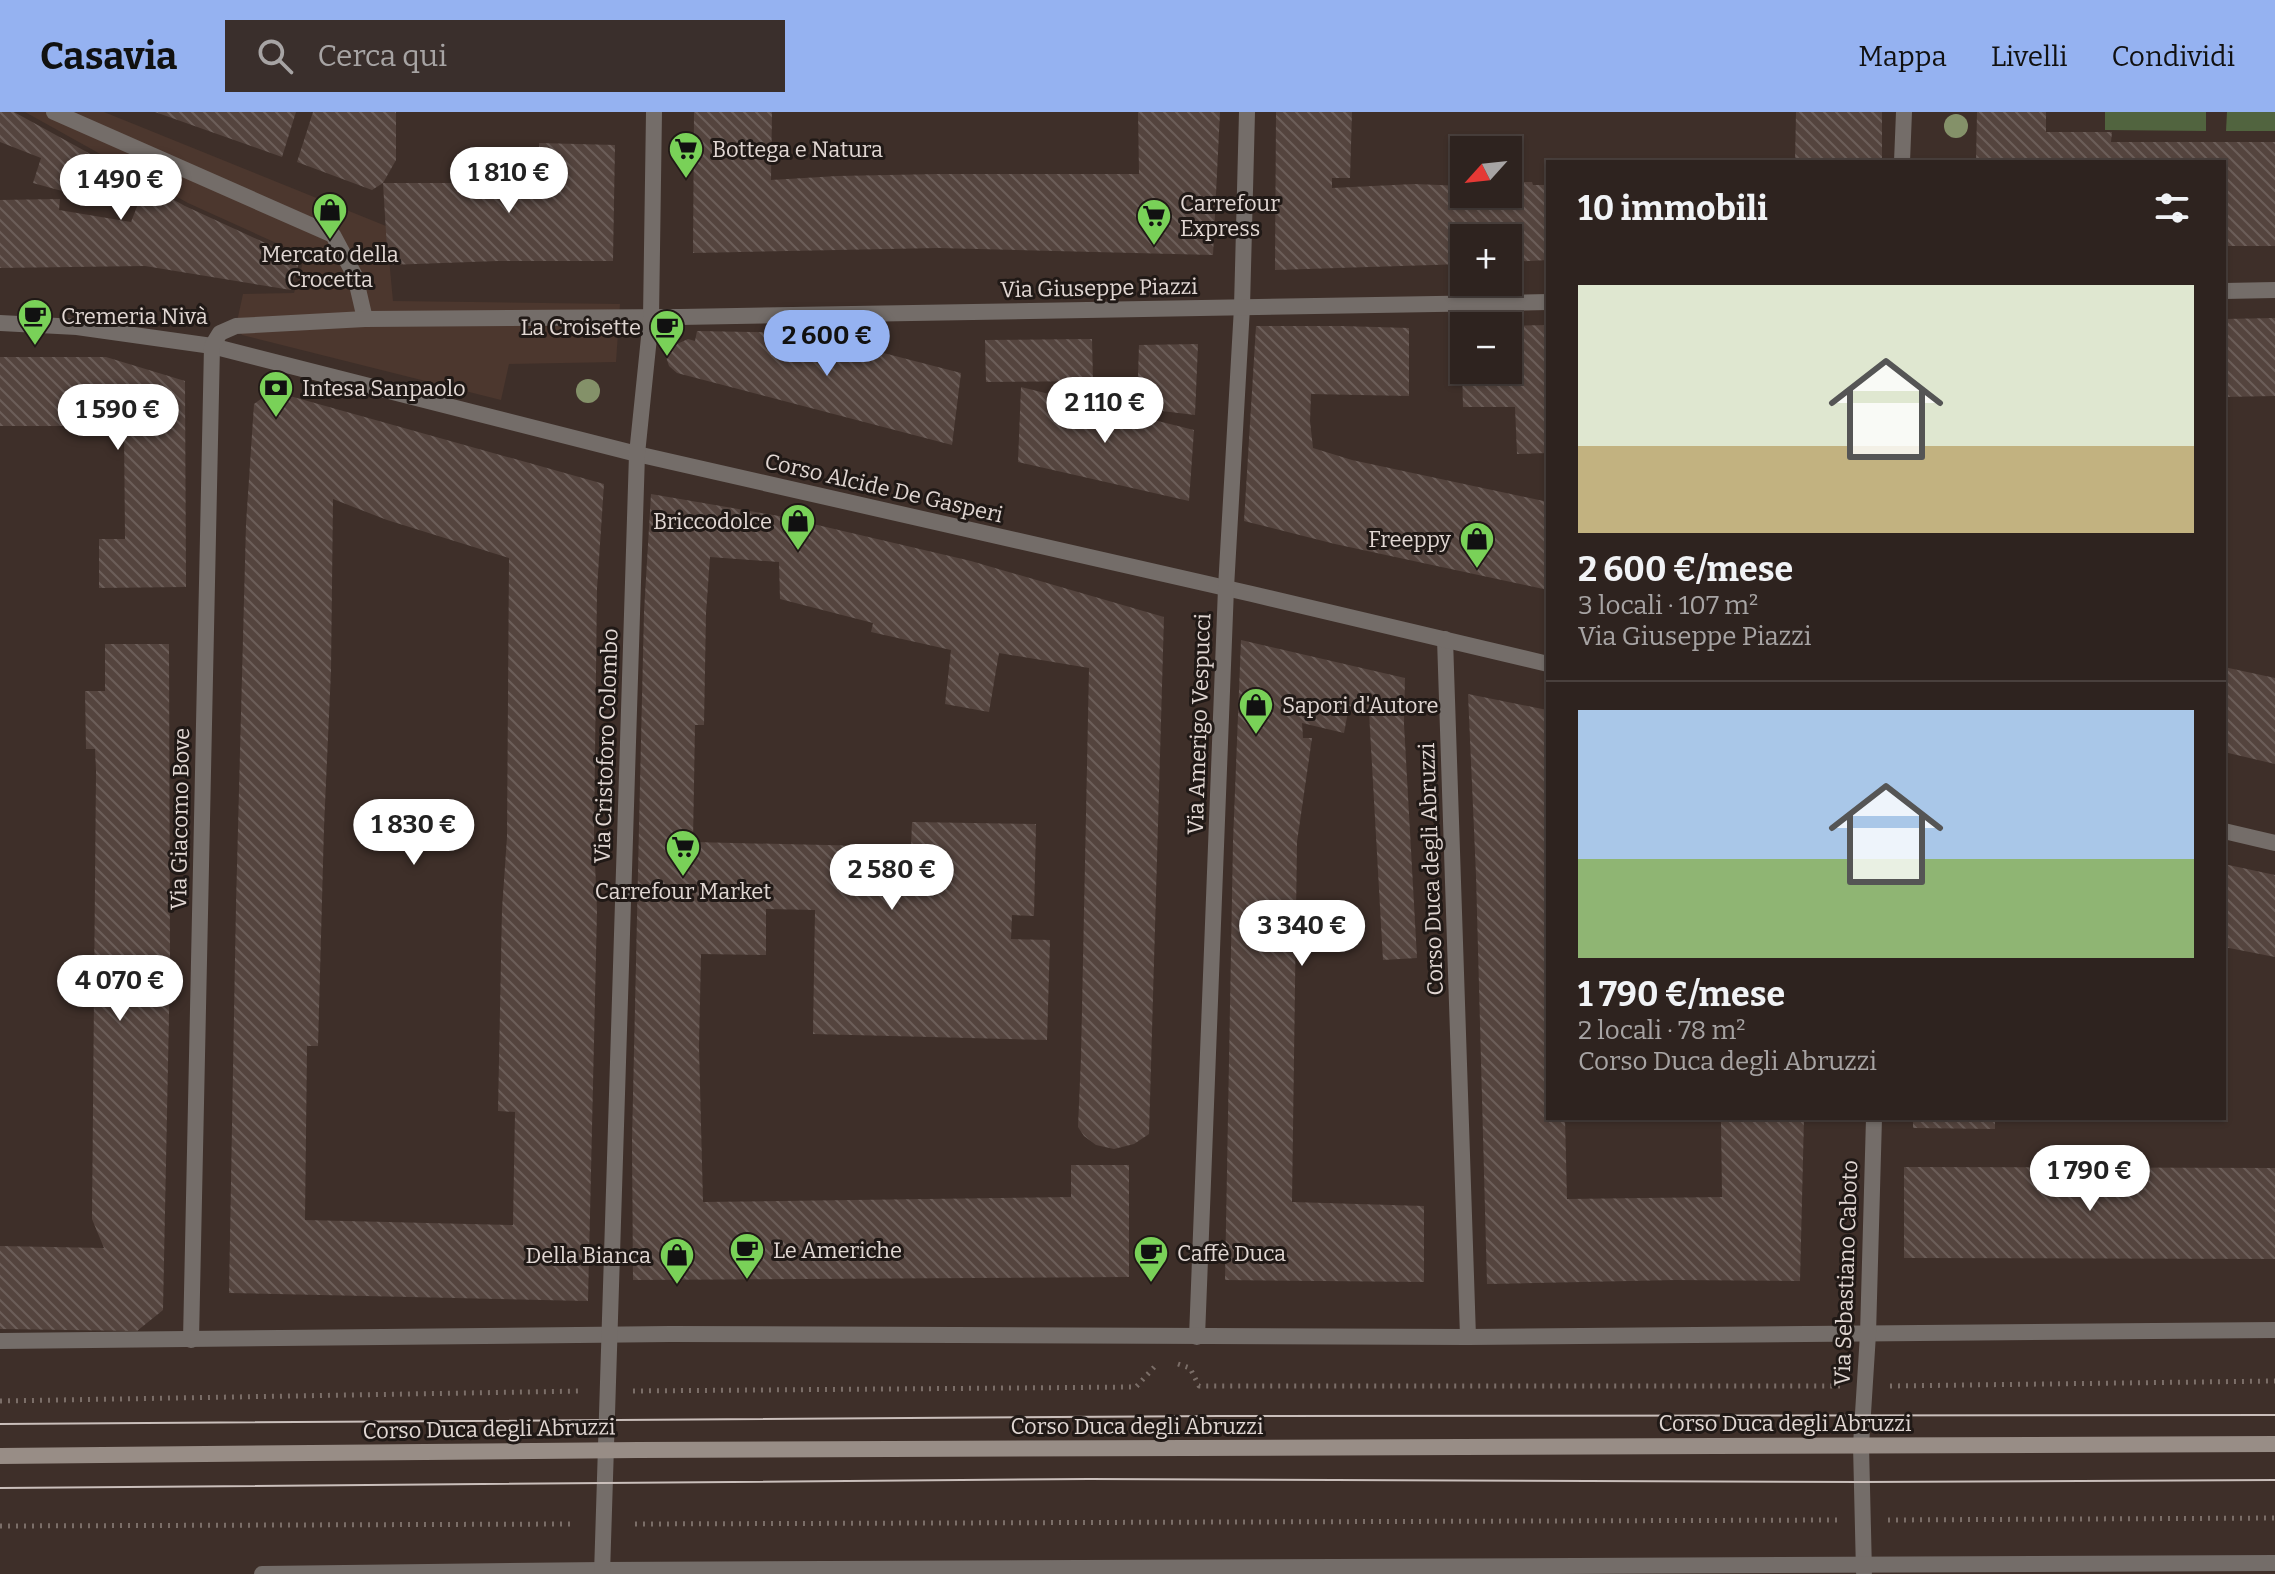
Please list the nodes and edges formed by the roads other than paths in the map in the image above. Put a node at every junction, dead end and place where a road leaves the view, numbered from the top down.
1 (54, 112) edge
2 (654, 112) edge
3 (1247, 112) edge
4 (1904, 112) edge
5 (1902, 160) edge
6 (2275, 290) edge
7 (2226, 291) edge
8 (1546, 302) edge
9 (1242, 307) junction
10 (651, 318) junction
11 (365, 319) junction
12 (0, 323) edge
13 (212, 346) junction
14 (637, 454) junction
15 (1226, 588) junction
16 (1445, 639) junction
17 (1546, 664) edge
18 (2226, 831) edge
19 (2275, 843) edge
20 (1874, 1120) edge
21 (2275, 1330) edge
22 (1868, 1334) junction
23 (609, 1335) junction
24 (1197, 1337) junction
25 (1468, 1337) junction
26 (191, 1340) junction
27 (0, 1341) edge
28 (2275, 1444) edge
29 (1861, 1445) junction
30 (606, 1450) junction
31 (0, 1456) edge
32 (2275, 1563) edge
33 (1864, 1569) edge
34 (1185, 1571) edge
35 (602, 1572) edge
36 (262, 1574) edge

1 - 11 street
2 - 10 street, Via Cristoforo Colombo
3 - 9 street, Via Amerigo Vespucci
4 - 5 street
6 - 7 street
8 - 9 street, Via Giuseppe Piazzi
9 - 10 street, Via Giuseppe Piazzi
9 - 15 street, Via Amerigo Vespucci
10 - 11 street
10 - 14 street, Via Cristoforo Colombo
11 - 13 street
12 - 13 street, Corso Alcide De Gasperi
13 - 14 street, Corso Alcide De Gasperi
13 - 26 street, Via Giacomo Bove
14 - 15 street, Corso Alcide De Gasperi
14 - 23 street, Via Cristoforo Colombo
15 - 16 street, Corso Alcide De Gasperi
15 - 24 street, Via Amerigo Vespucci
16 - 17 street, Corso Alcide De Gasperi
16 - 25 street, Corso Duca degli Abruzzi
18 - 19 street
20 - 22 street, Via Sebastiano Caboto
21 - 22 street
22 - 25 street
22 - 29 street, Via Sebastiano Caboto
23 - 24 street
23 - 26 street
23 - 30 street, Via Cristoforo Colombo
24 - 25 street
26 - 27 street
28 - 29 main road, Corso Duca degli Abruzzi
29 - 30 main road, Corso Duca degli Abruzzi
29 - 33 street, Via Sebastiano Caboto
30 - 31 main road, Corso Duca degli Abruzzi
30 - 35 street, Via Cristoforo Colombo
32 - 33 street
33 - 34 street
34 - 35 street
35 - 36 street

